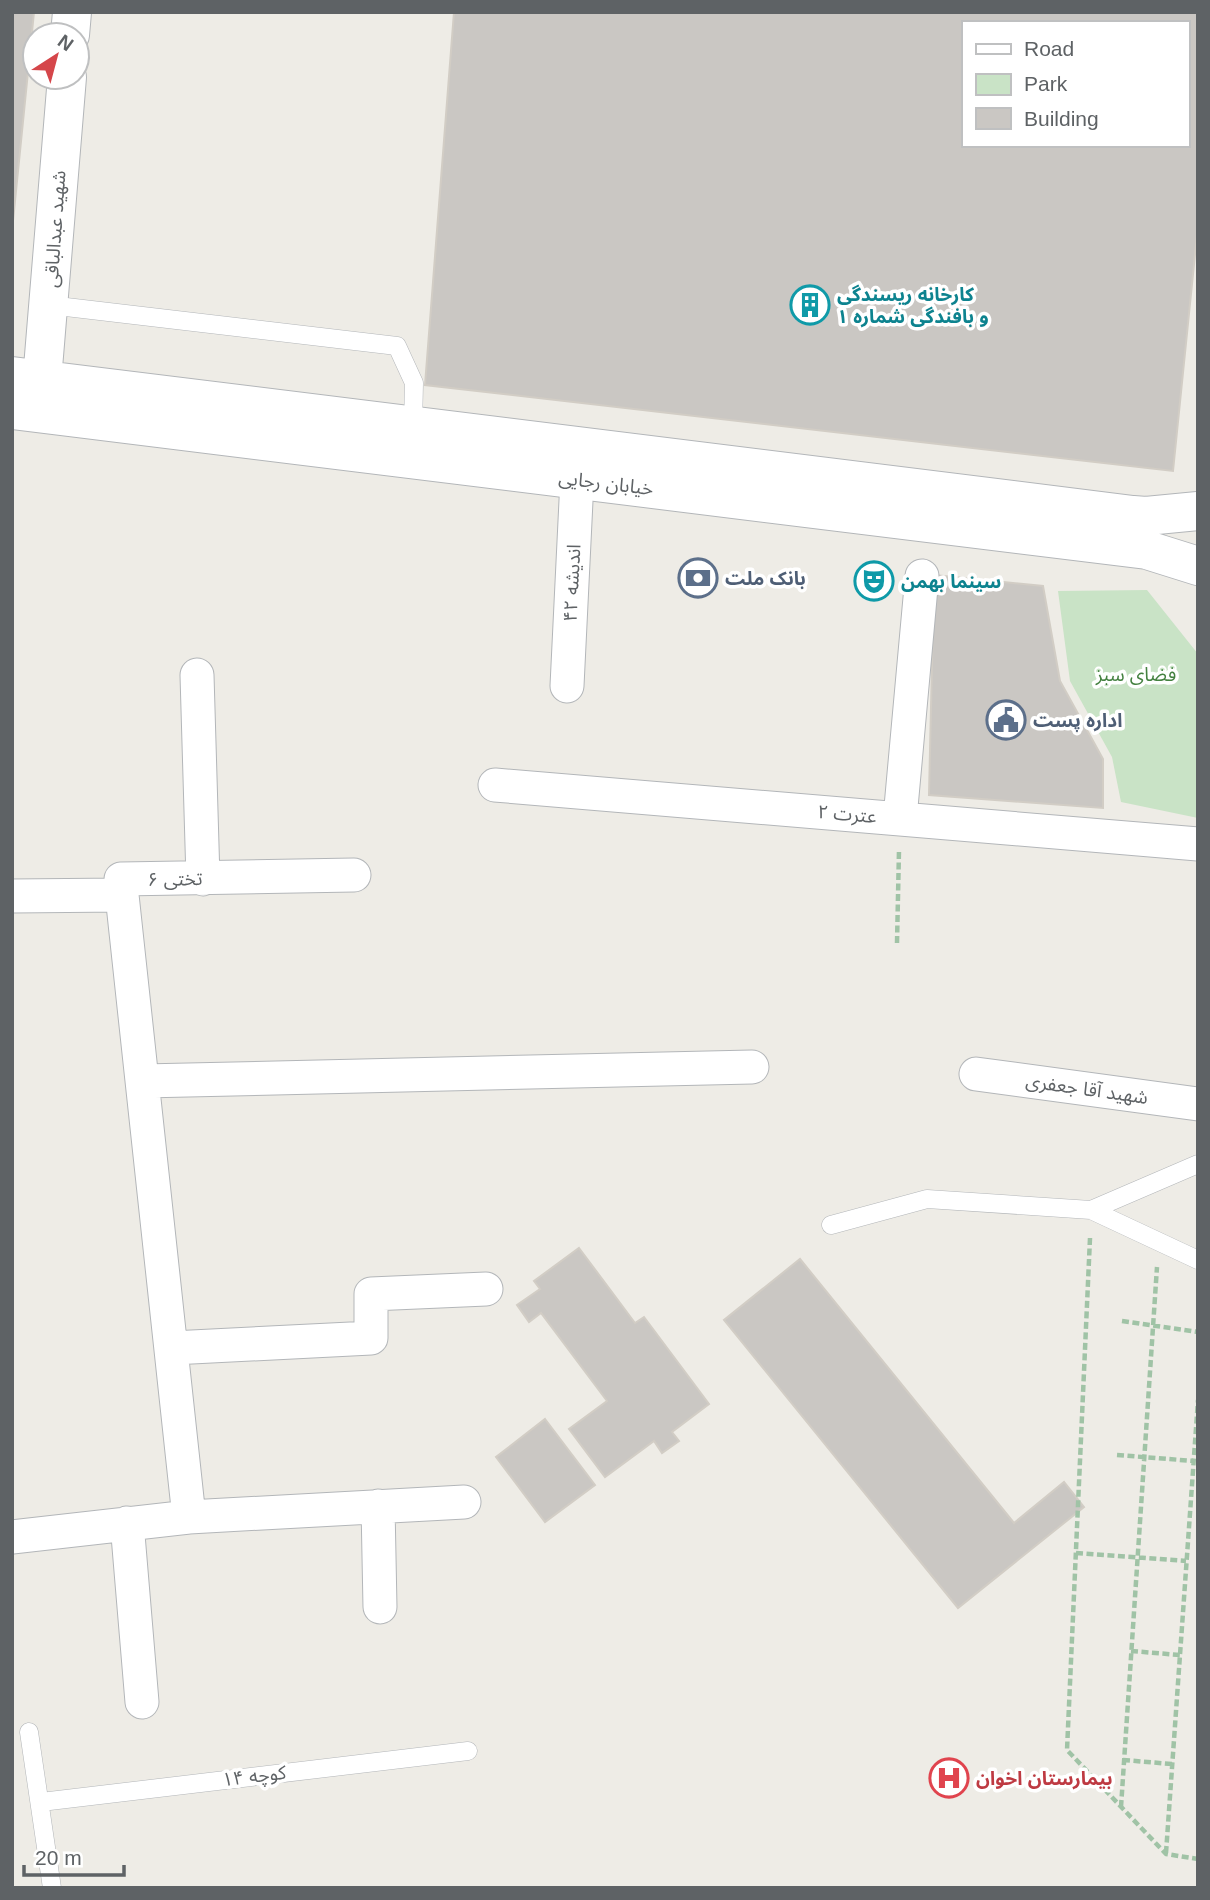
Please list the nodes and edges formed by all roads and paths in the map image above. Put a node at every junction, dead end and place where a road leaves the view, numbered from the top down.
1 (65, 91) edge
2 (49, 305) junction
3 (27, 378) edge
4 (12, 410) edge
5 (413, 426) junction
6 (577, 480) junction
7 (1198, 510) edge
8 (1198, 566) edge
9 (922, 576) dead end
10 (197, 675) dead end
11 (568, 686) dead end
12 (495, 785) dead end
13 (900, 818) junction
14 (1198, 844) edge
15 (354, 875) dead end
16 (203, 878) junction
17 (122, 895) junction
18 (12, 896) edge
19 (897, 943) dead end
20 (752, 1068) dead end
21 (975, 1074) dead end
22 (143, 1081) junction
23 (1198, 1104) edge
24 (1198, 1164) edge
25 (1091, 1210) junction
26 (831, 1225) dead end
27 (1158, 1242) junction
28 (1198, 1259) edge
29 (486, 1289) dead end
30 (1122, 1321) dead end
31 (1153, 1326) junction
32 (1198, 1332) edge
33 (172, 1348) junction
34 (1198, 1400) edge
35 (1116, 1455) dead end
36 (1144, 1458) junction
37 (1194, 1461) junction
38 (464, 1502) dead end
39 (378, 1506) junction
40 (189, 1517) junction
41 (127, 1523) junction
42 (12, 1537) edge
43 (1076, 1553) junction
44 (1137, 1558) junction
45 (1186, 1561) junction
46 (380, 1607) dead end
47 (1131, 1651) junction
48 (1180, 1655) junction
49 (142, 1702) dead end
50 (29, 1732) dead end
51 (468, 1751) dead end
52 (1123, 1760) junction
53 (1172, 1763) junction
54 (41, 1802) junction
55 (1121, 1808) junction
56 (1166, 1854) junction
57 (1198, 1859) edge
58 (52, 1888) edge

1 - 2 main road, شهید عبدالباقی
2 - 3 main road, شهید عبدالباقی
2 - 5 lane
3 - 5 main road, خیابان رجایی
4 - 6 main road, خیابان رجایی
5 - 7 main road, خیابان رجایی
6 - 8 main road, خیابان رجایی
6 - 11 street, اندیشه ۴۲
9 - 13 street
10 - 16 street
12 - 13 street, عترت ۲
13 - 14 street, عترت ۲
13 - 19 path
15 - 16 street, تختی ۶
16 - 17 street, تختی ۶
17 - 18 street, تختی ۶
17 - 22 street
20 - 22 street
21 - 23 street, شهید آقا جعفری
22 - 33 street
24 - 25 lane
25 - 26 lane
25 - 27 lane
25 - 43 path
27 - 28 lane
27 - 31 path
29 - 33 street
30 - 31 path
31 - 32 path
31 - 36 path
33 - 40 street
34 - 37 path
35 - 36 path
36 - 37 path
36 - 44 path
37 - 45 path
38 - 39 street
39 - 40 street
39 - 46 street
40 - 41 street
41 - 42 street
41 - 49 street
43 - 44 path
43 - 55 path
44 - 45 path
44 - 47 path
45 - 48 path
47 - 48 path
47 - 52 path
48 - 53 path
50 - 54 lane
51 - 54 lane, کوچه ۱۴
52 - 53 path
52 - 55 path
53 - 56 path
54 - 58 lane
55 - 56 path
56 - 57 path

